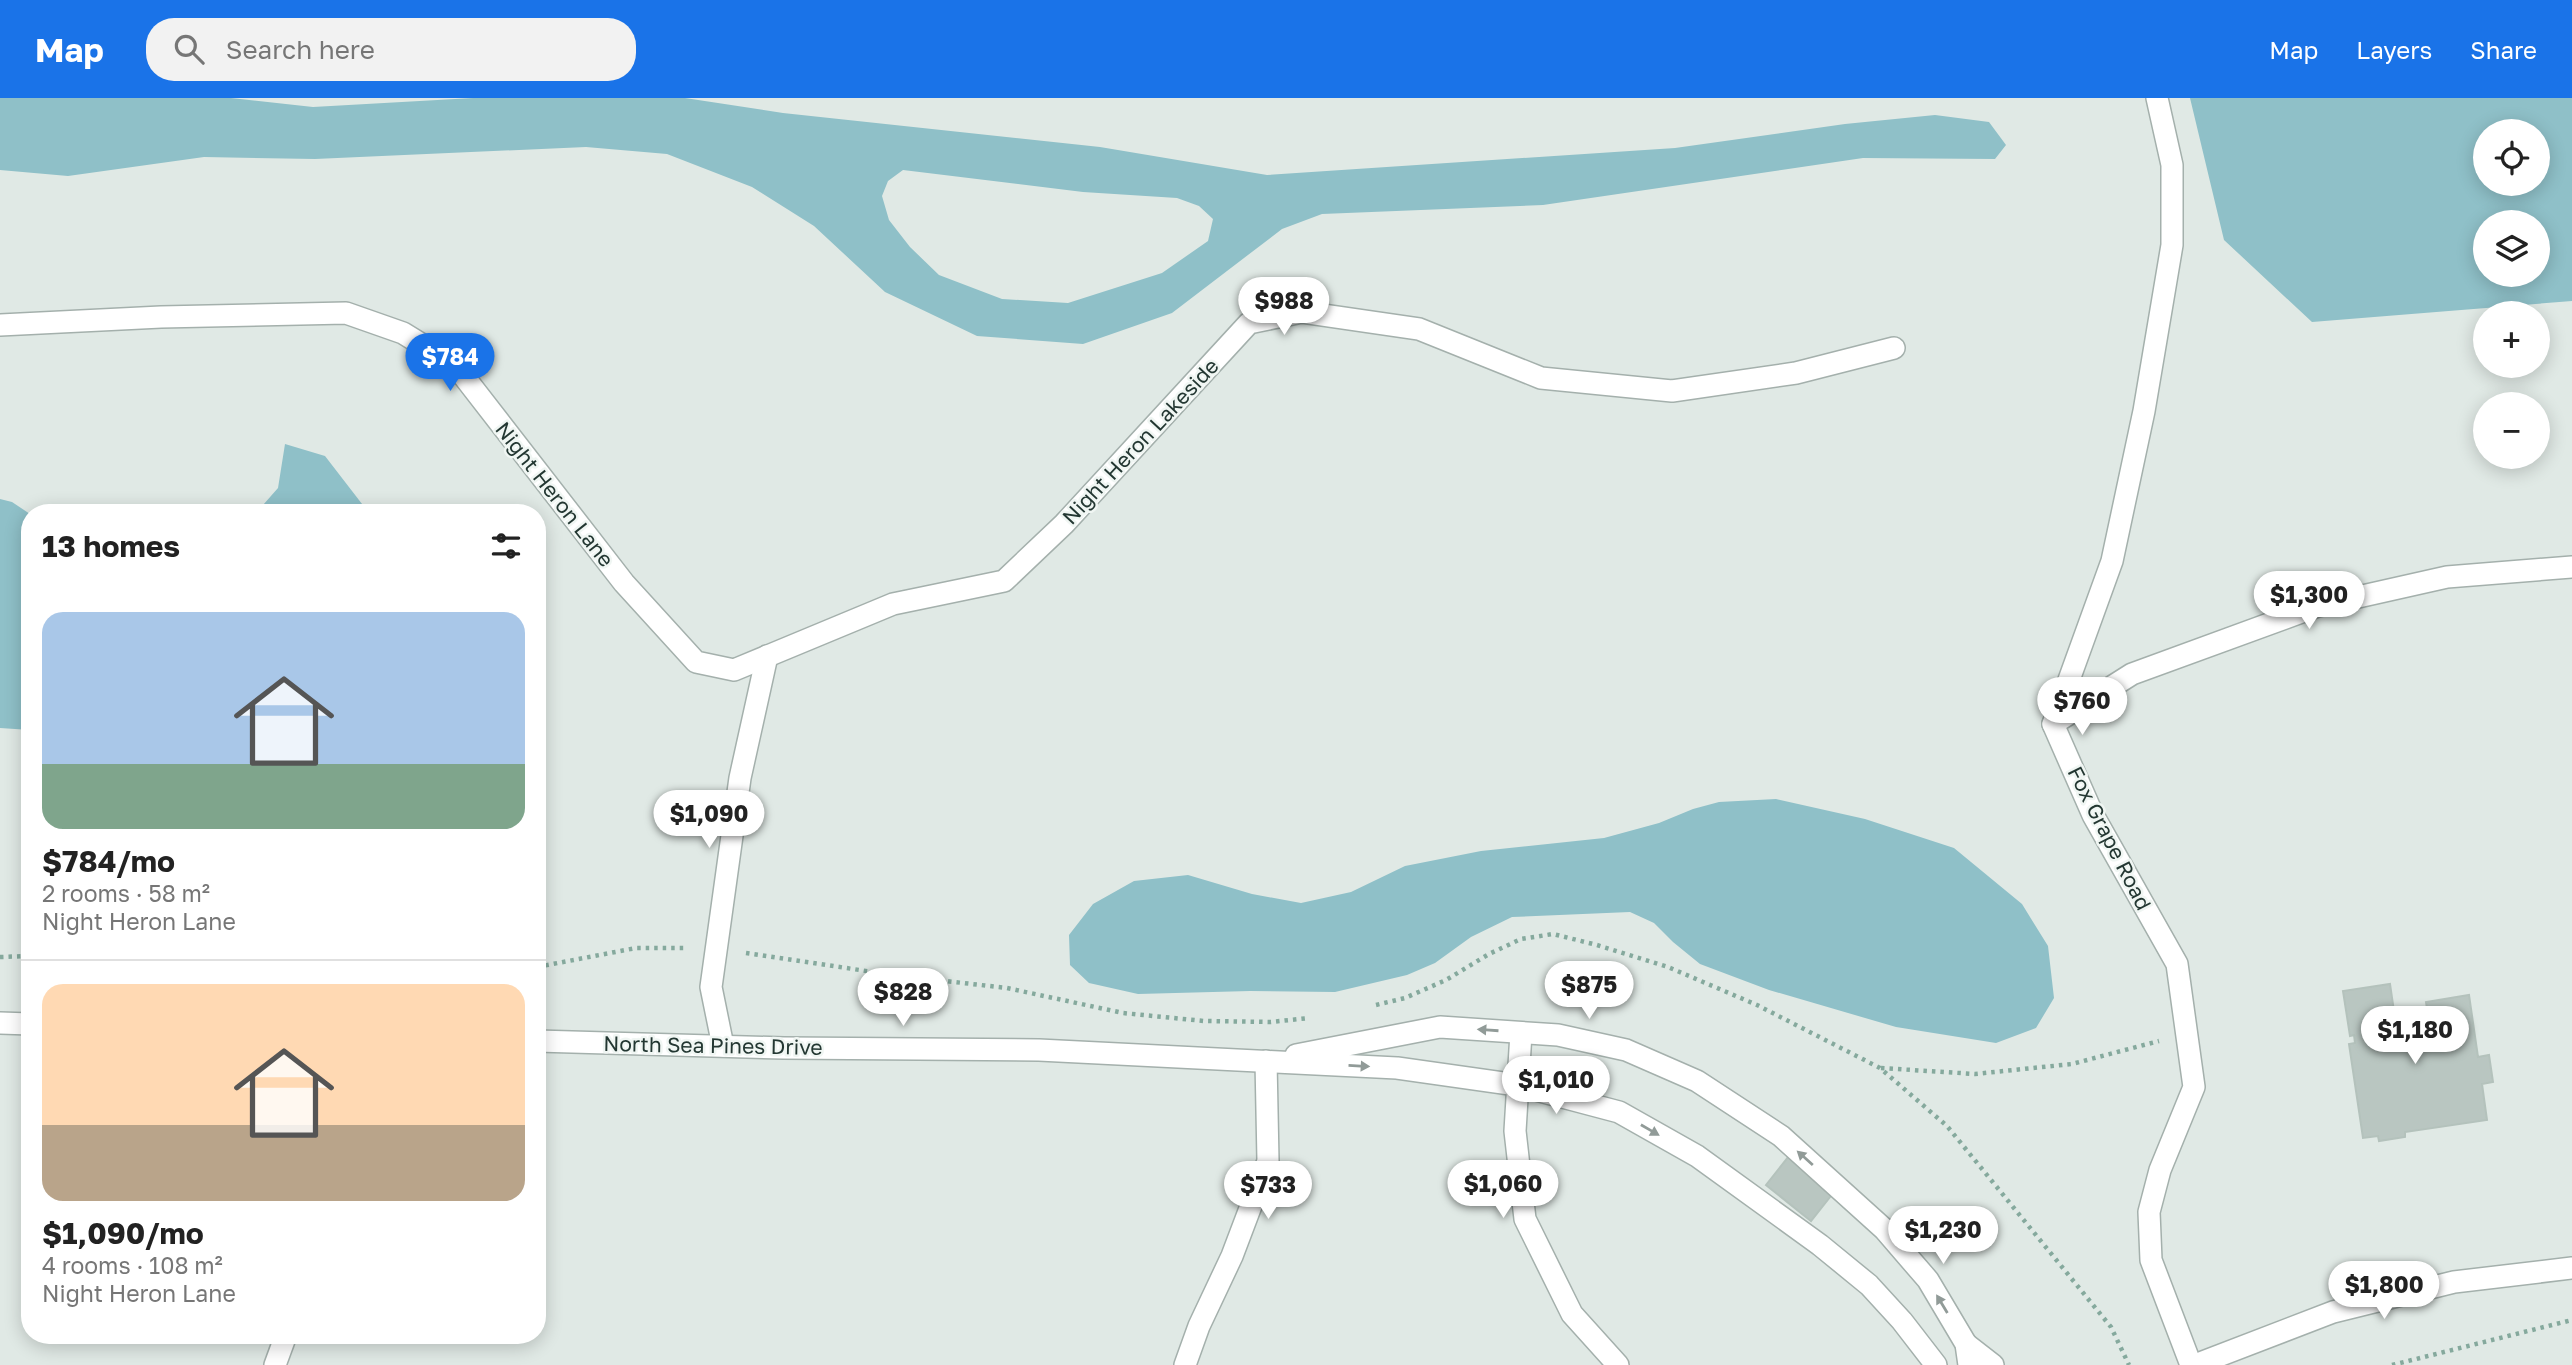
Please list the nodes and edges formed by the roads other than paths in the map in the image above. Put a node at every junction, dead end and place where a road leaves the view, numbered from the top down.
1 (2157, 98) edge
2 (0, 325) edge
3 (1894, 348) dead end
4 (2572, 567) edge
5 (767, 656) junction
6 (2053, 724) junction
7 (0, 1023) edge
8 (21, 1024) edge
9 (1521, 1033) junction
10 (546, 1041) edge
11 (723, 1046) junction
12 (1266, 1061) junction
13 (1517, 1085) junction
14 (2572, 1268) edge
15 (282, 1344) edge
16 (1966, 1344) junction
17 (275, 1365) edge
18 (1185, 1365) edge
19 (1618, 1365) edge
20 (1936, 1365) edge
21 (1969, 1365) edge
22 (1993, 1365) edge
23 (2193, 1365) edge

1 - 6 street
2 - 5 street, Night Heron Lane
3 - 5 street, Night Heron Lakeside
4 - 6 street
5 - 11 street
6 - 23 street, Fox Grape Road
7 - 8 street
9 -> 12 street, North Sea Pines Drive
9 - 13 street
16 -> 9 street, North Sea Pines Drive
10 - 11 street, North Sea Pines Drive
11 - 12 street, North Sea Pines Drive
12 -> 13 street, North Sea Pines Drive
12 - 18 street
13 - 19 street
13 -> 20 street, North Sea Pines Drive
14 - 23 street
15 - 17 street
16 - 21 street, North Sea Pines Drive
16 - 22 street

